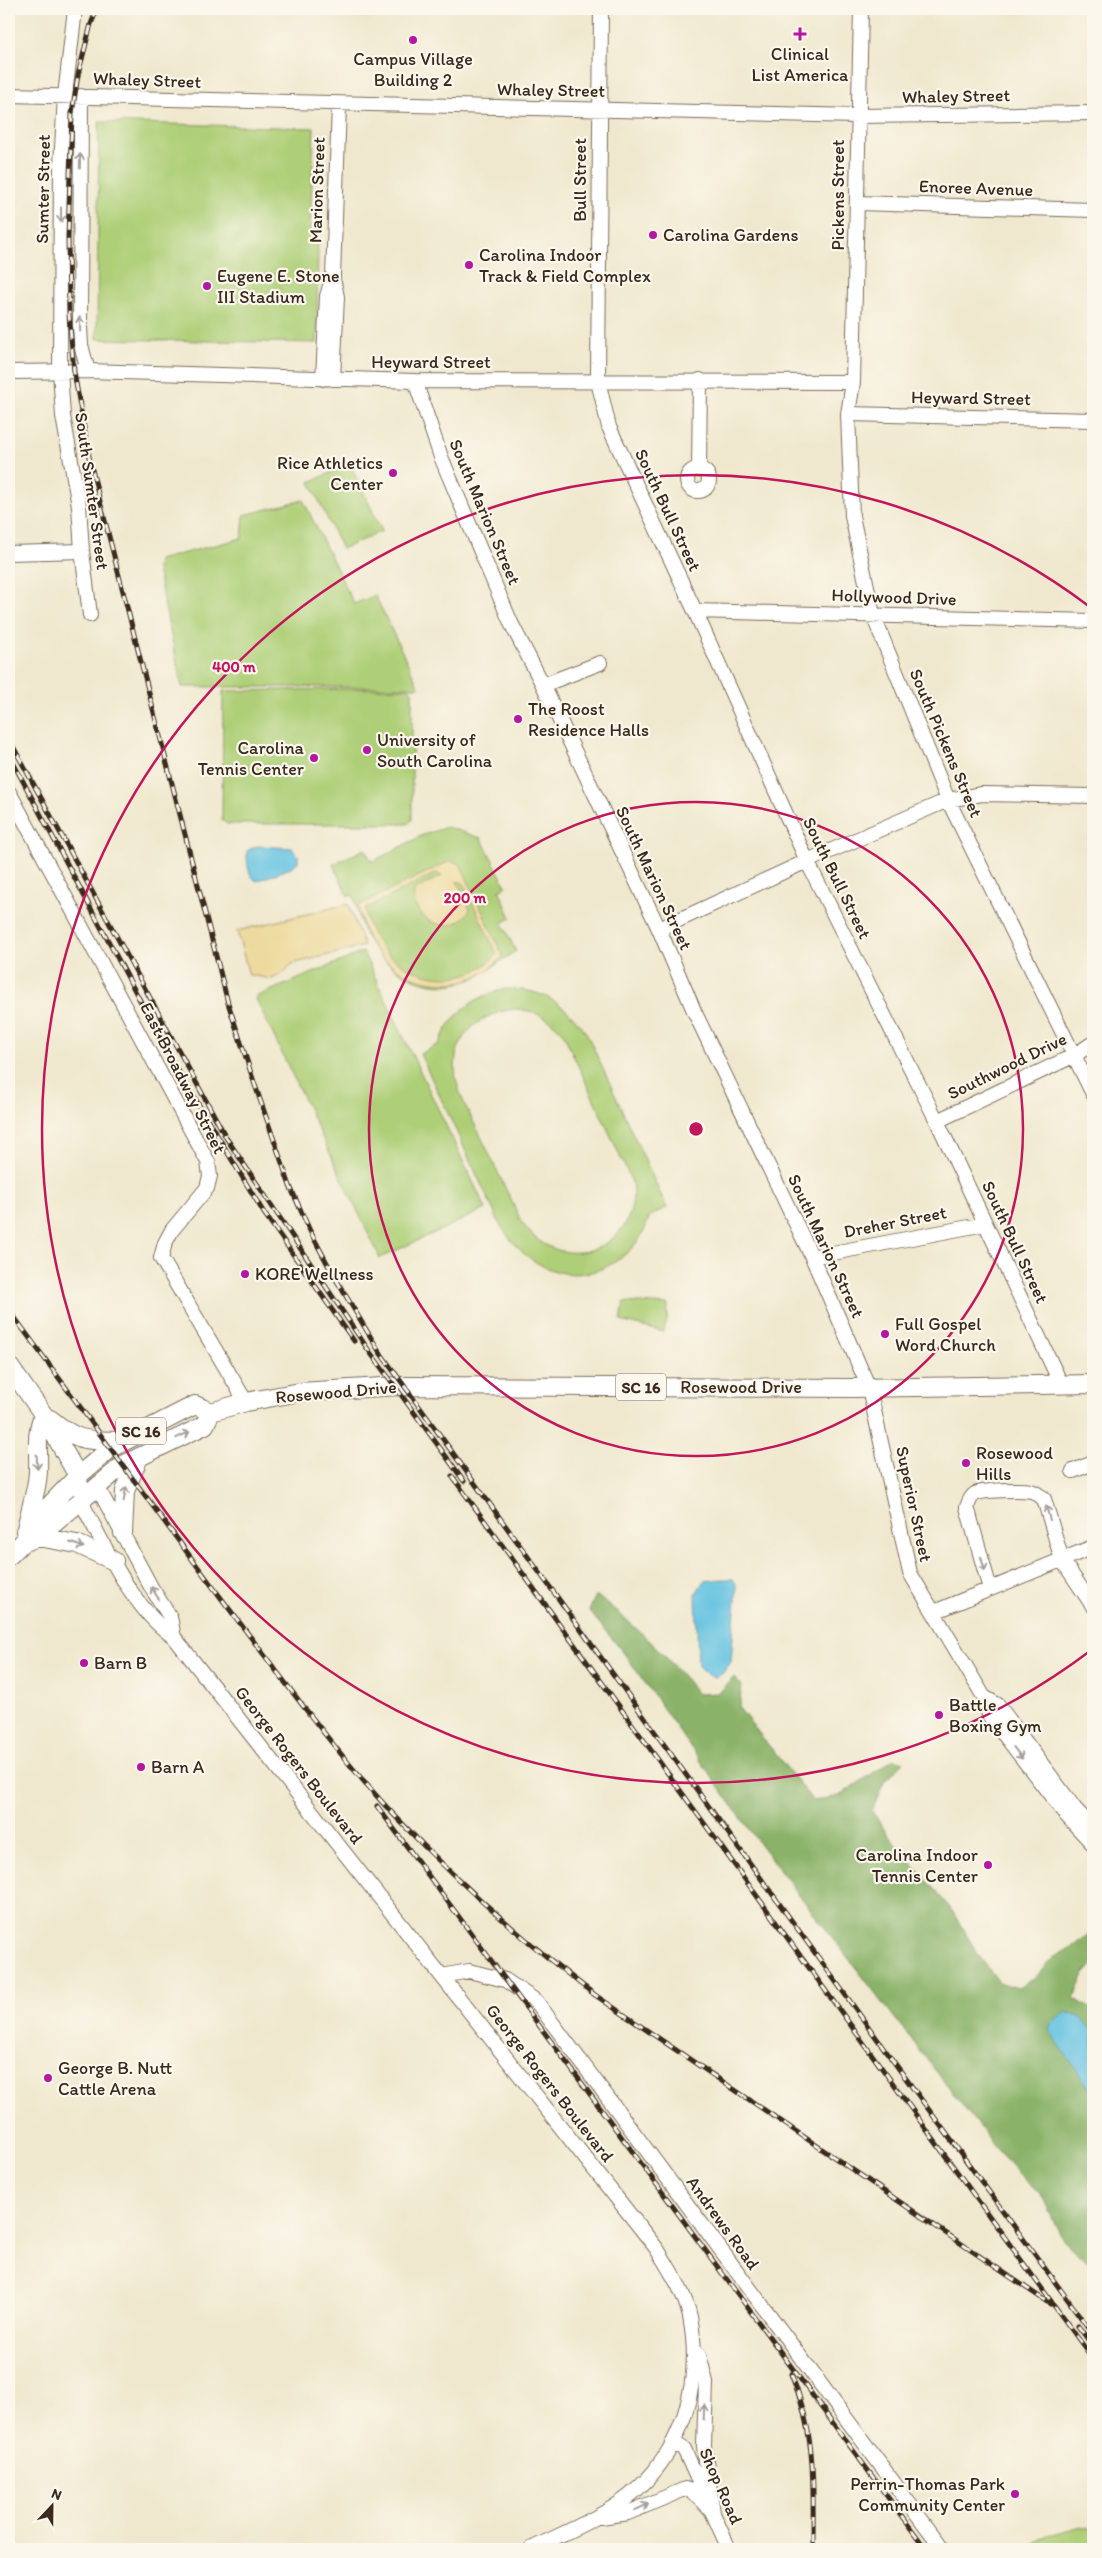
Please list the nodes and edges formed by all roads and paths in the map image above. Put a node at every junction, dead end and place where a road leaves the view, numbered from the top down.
1 (75, 9) edge
2 (601, 9) edge
3 (861, 9) edge
4 (9, 95) edge
5 (65, 96) junction
6 (82, 96) junction
7 (339, 105) junction
8 (600, 109) junction
9 (1093, 113) edge
10 (857, 116) junction
11 (857, 203) junction
12 (1093, 210) edge
13 (9, 372) edge
14 (60, 372) junction
15 (88, 372) junction
16 (328, 379) junction
17 (700, 380) junction
18 (415, 381) junction
19 (598, 381) junction
20 (853, 382) junction
21 (848, 414) junction
22 (1093, 420) edge
23 (699, 470) dead end
24 (82, 551) junction
25 (9, 553) edge
26 (695, 611) junction
27 (90, 615) dead end
28 (873, 616) junction
29 (1093, 621) edge
30 (600, 663) dead end
31 (543, 685) junction
32 (9, 792) edge
33 (1093, 796) edge
34 (948, 800) junction
35 (807, 860) junction
36 (659, 929) junction
37 (1093, 1043) edge
38 (1075, 1054) junction
39 (1093, 1094) edge
40 (936, 1121) junction
41 (986, 1224) junction
42 (812, 1257) junction
43 (9, 1366) edge
44 (1060, 1384) junction
45 (1093, 1384) edge
46 (869, 1388) junction
47 (246, 1402) junction
48 (211, 1412) junction
49 (43, 1414) junction
50 (123, 1441) junction
51 (139, 1457) junction
52 (1093, 1463) edge
53 (1073, 1471) dead end
54 (78, 1476) junction
55 (97, 1486) junction
56 (80, 1500) junction
57 (123, 1533) junction
58 (28, 1537) junction
59 (1093, 1547) edge
60 (9, 1556) edge
61 (1062, 1560) junction
62 (114, 1561) junction
63 (990, 1589) junction
64 (1093, 1606) edge
65 (934, 1612) junction
66 (174, 1637) junction
67 (984, 1698) junction
68 (1093, 1828) edge
69 (1093, 1844) edge
70 (442, 1976) junction
71 (692, 2328) junction
72 (674, 2443) junction
73 (713, 2513) junction
74 (595, 2517) junction
75 (531, 2549) edge
76 (729, 2549) edge
77 (943, 2549) edge

1 - 5 street, Sumter Street
2 - 8 street, Bull Street
3 - 10 street, Pickens Street
4 - 5 street, Whaley Street
5 - 6 street, Whaley Street
5 -> 14 street, Sumter Street
6 - 7 street, Whaley Street
15 -> 6 street, Sumter Street
7 - 8 street, Whaley Street
7 - 16 street, Marion Street
8 - 10 street, Whaley Street
8 - 19 street, Bull Street
9 - 10 street, Whaley Street
10 - 11 street, Pickens Street
11 - 12 street, Enoree Avenue
11 - 20 street, Pickens Street
13 - 14 street, Heyward Street
14 - 15 street, Heyward Street
14 - 24 street, South Sumter Street
15 - 16 street, Heyward Street
16 - 18 street, Heyward Street
17 - 19 street, Heyward Street
17 - 20 street, Heyward Street
17 - 23 street
18 - 19 street, Heyward Street
18 - 31 street, South Marion Street
19 - 26 street, South Bull Street
20 - 21 street, South Pickens Street
21 - 22 street, Heyward Street
21 - 28 street, South Pickens Street
24 - 25 street
24 - 27 street, South Sumter Street
26 - 28 street, Hollywood Drive
26 - 35 street, South Bull Street
28 - 29 street, Hollywood Drive
28 - 34 street, South Pickens Street
30 - 31 street
31 - 36 street, South Marion Street
32 - 47 street, East Broadway Street
33 - 34 street
34 - 35 street
34 - 38 street, South Pickens Street
35 - 36 street
35 - 40 street, South Bull Street
36 - 42 street, South Marion Street
37 - 38 street, Southwood Drive
38 - 39 street, South Pickens Street
38 - 40 street, Southwood Drive
40 - 41 street, South Bull Street
41 - 42 street, Dreher Street
41 - 44 street, South Bull Street
42 - 46 street, South Marion Street
43 - 49 main road
44 - 45 main road, Rosewood Drive / SC 16
44 - 46 main road, Rosewood Drive / SC 16
46 - 47 main road, Rosewood Drive / SC 16
46 - 65 street, Superior Street
47 - 48 main road, Rosewood Drive / SC 16
48 - 50 main road, Rosewood Drive / SC 16
51 -> 48 main road, Rosewood Drive / SC 16
49 - 50 main road
49 - 54 main road
49 -> 58 main road
50 - 54 main road, Rosewood Drive / SC 16
51 - 55 main road, Rosewood Drive / SC 16
57 -> 51 main road
52 - 53 street
54 - 55 main road
54 - 56 main road
54 - 58 main road, Rosewood Drive / SC 16
55 - 56 main road, Rosewood Drive
55 - 57 street, George Rogers Boulevard
56 - 58 main road, Rosewood Drive
56 - 62 street, George Rogers Boulevard
66 -> 57 street, George Rogers Boulevard
58 - 60 main road, Rosewood Drive
58 -> 62 main road
59 - 61 street
61 - 63 street
61 -> 63 street
61 - 64 street
62 - 66 street, George Rogers Boulevard
63 - 65 street
65 - 67 street, Superior Street
66 - 70 street, George Rogers Boulevard
67 - 68 street, Superior Street
67 -> 69 street, Superior Street
70 - 71 street, George Rogers Boulevard
70 - 77 street, Andrews Road
71 - 72 street, George Rogers Boulevard
73 -> 71 street
72 - 73 street, Shop Road
72 - 74 street, George Rogers Boulevard
74 -> 73 street
73 - 76 street, Shop Road
74 - 75 street, George Rogers Boulevard

